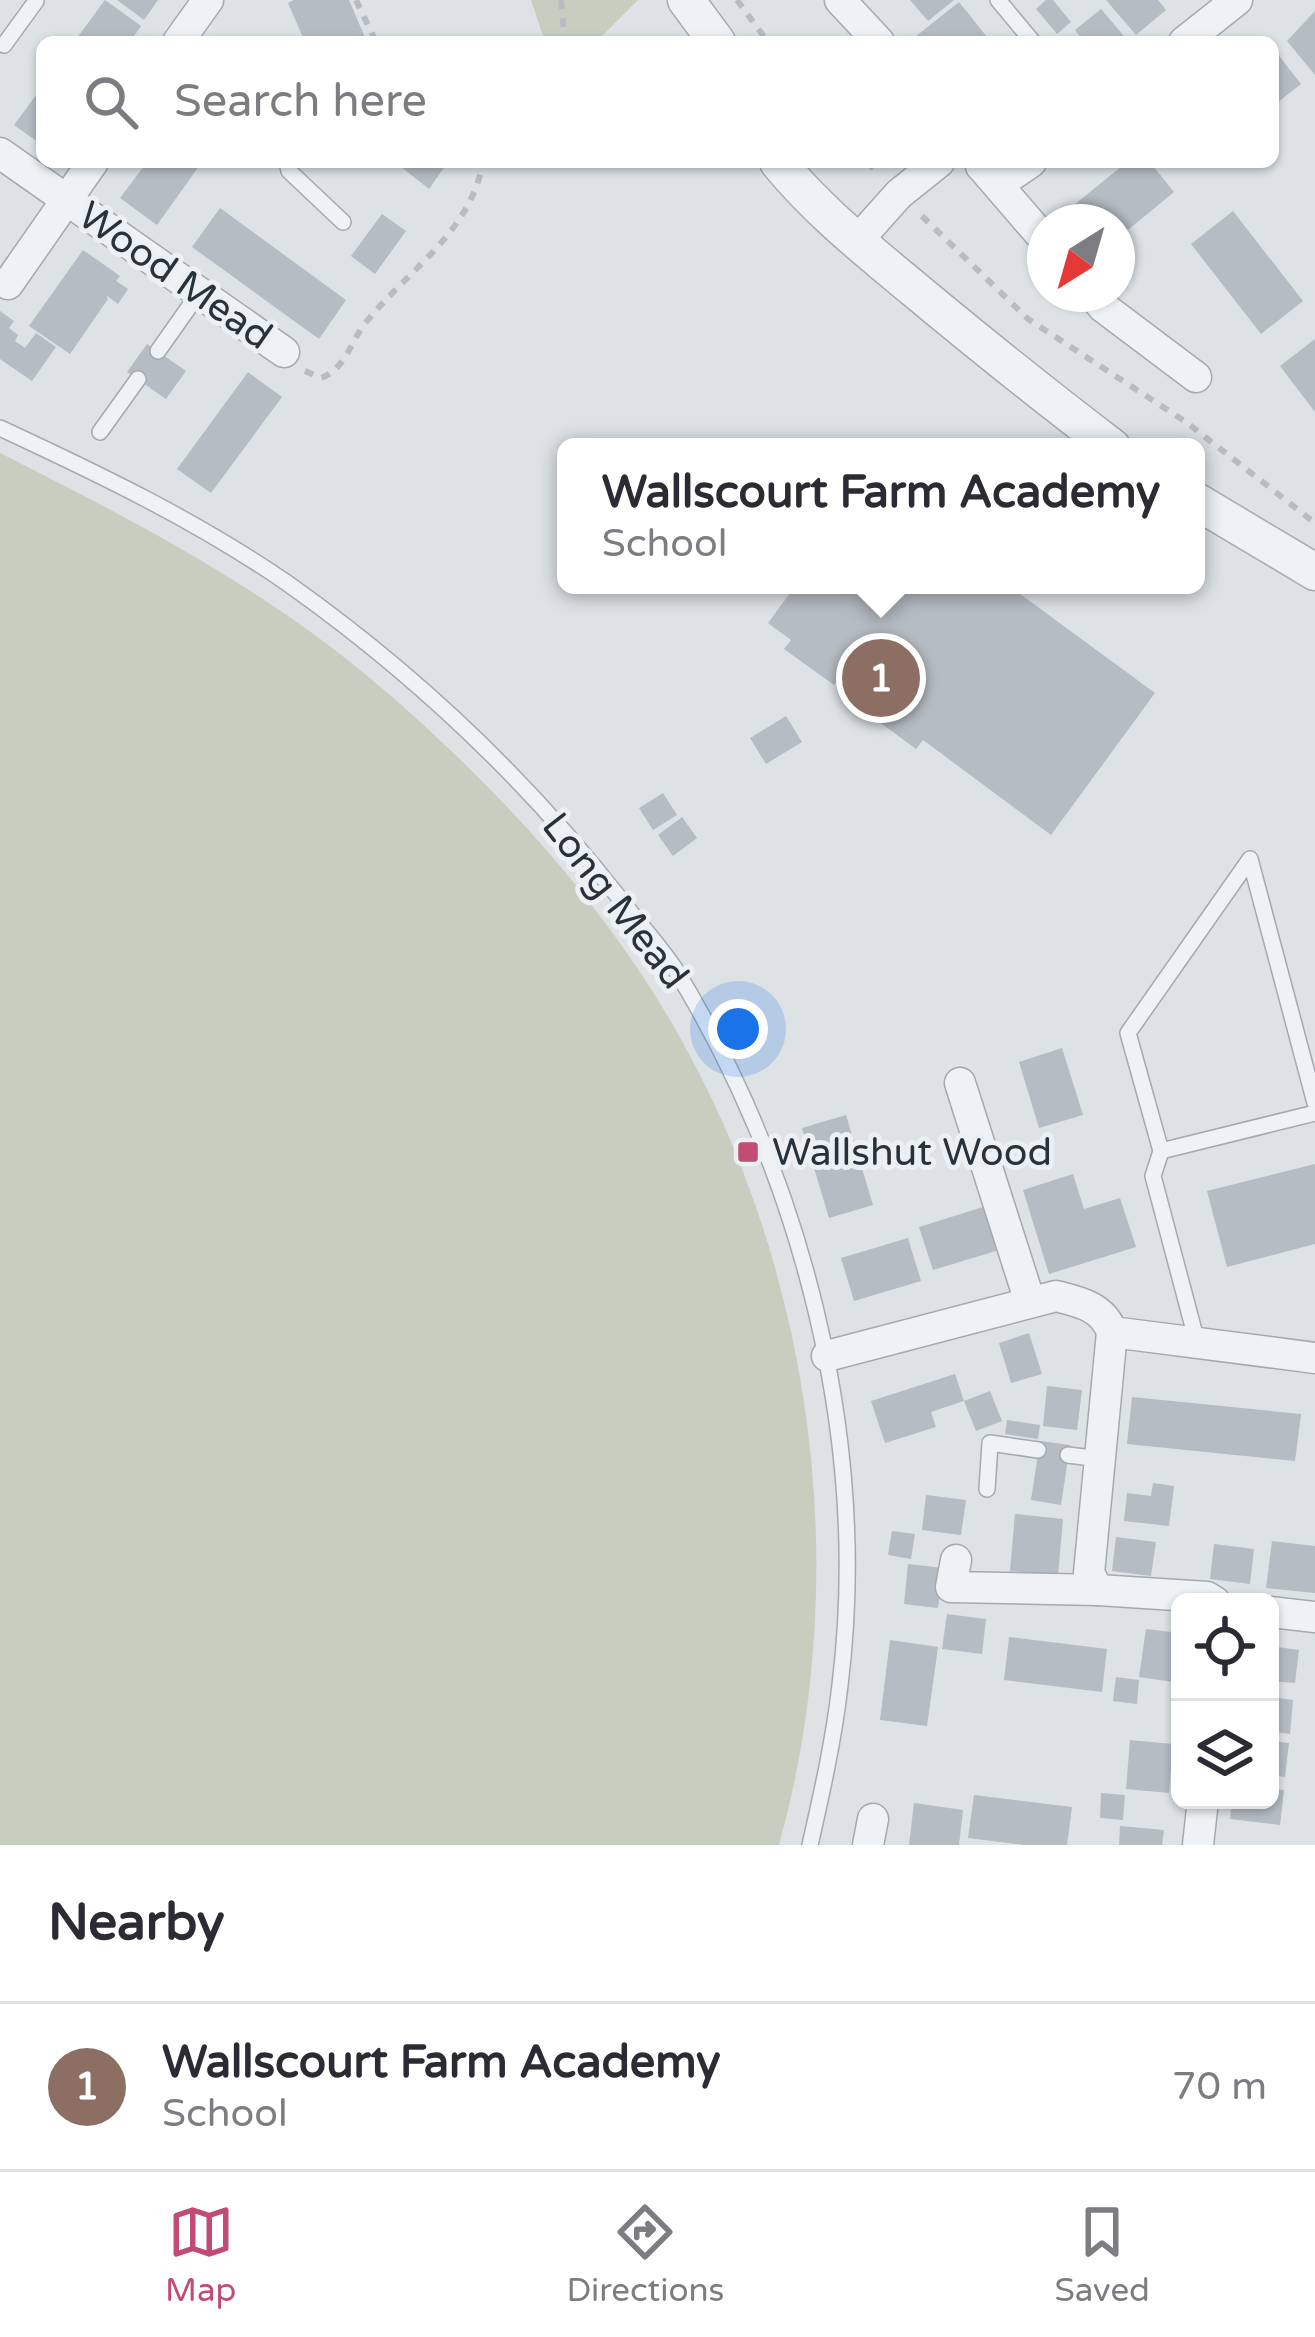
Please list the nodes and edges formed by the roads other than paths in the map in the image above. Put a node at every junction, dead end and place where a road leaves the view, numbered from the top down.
1 (208, 0) edge
2 (686, 0) edge
3 (840, 0) edge
4 (998, 0) edge
5 (1237, 0) edge
6 (36, 1) edge
7 (189, 34) edge
8 (713, 36) edge
9 (873, 36) edge
10 (1028, 36) edge
11 (1192, 36) edge
12 (4, 45) dead end
13 (0, 153) edge
14 (89, 168) edge
15 (288, 168) edge
16 (783, 168) edge
17 (932, 168) edge
18 (983, 168) edge
19 (986, 168) edge
20 (1022, 168) edge
21 (66, 200) junction
22 (1027, 219) edge
23 (343, 222) dead end
24 (857, 242) junction
25 (8, 284) dead end
26 (199, 293) junction
27 (1108, 312) edge
28 (158, 352) dead end
29 (284, 352) road end
30 (1196, 377) dead end
31 (138, 379) dead end
32 (0, 428) edge
33 (100, 432) dead end
34 (1100, 438) edge
35 (1205, 506) edge
36 (1315, 572) edge
37 (960, 1083) dead end
38 (1315, 1103) edge
39 (1315, 1113) edge
40 (1161, 1151) junction
41 (1030, 1302) junction
42 (1112, 1332) junction
43 (1198, 1345) junction
44 (827, 1357) junction
45 (1315, 1358) edge
46 (1038, 1450) dead end
47 (1068, 1455) dead end
48 (1100, 1459) junction
49 (987, 1489) dead end
50 (956, 1560) dead end
51 (1098, 1590) junction
52 (1171, 1595) edge
53 (1279, 1613) edge
54 (1315, 1617) edge
55 (1202, 1809) edge
56 (810, 1845) edge
57 (1198, 1845) edge

1 - 7 street
2 - 8 street
3 - 9 street
4 - 10 lane
5 - 11 street
6 - 12 lane
13 - 21 street, Wood Mead
14 - 21 street, Wood Mead
15 - 23 lane
16 - 24 street
17 - 24 street
18 - 22 street
19 - 20 street
21 - 25 street, Wood Mead
21 - 26 street, Wood Mead
24 - 34 street
26 - 28 lane
26 - 29 street, Wood Mead
27 - 30 street
31 - 33 lane
32 - 44 lane, Long Mead
35 - 36 street
37 - 41 street
38 - 40 lane
39 - 40 lane
40 - 43 lane
41 - 42 street
41 - 44 street
42 - 43 street
42 - 48 street
43 - 45 street
44 - 56 lane, Long Mead
46 - 49 lane
47 - 48 lane
48 - 51 street
50 - 51 street
51 - 52 street
53 - 54 street
55 - 57 street

